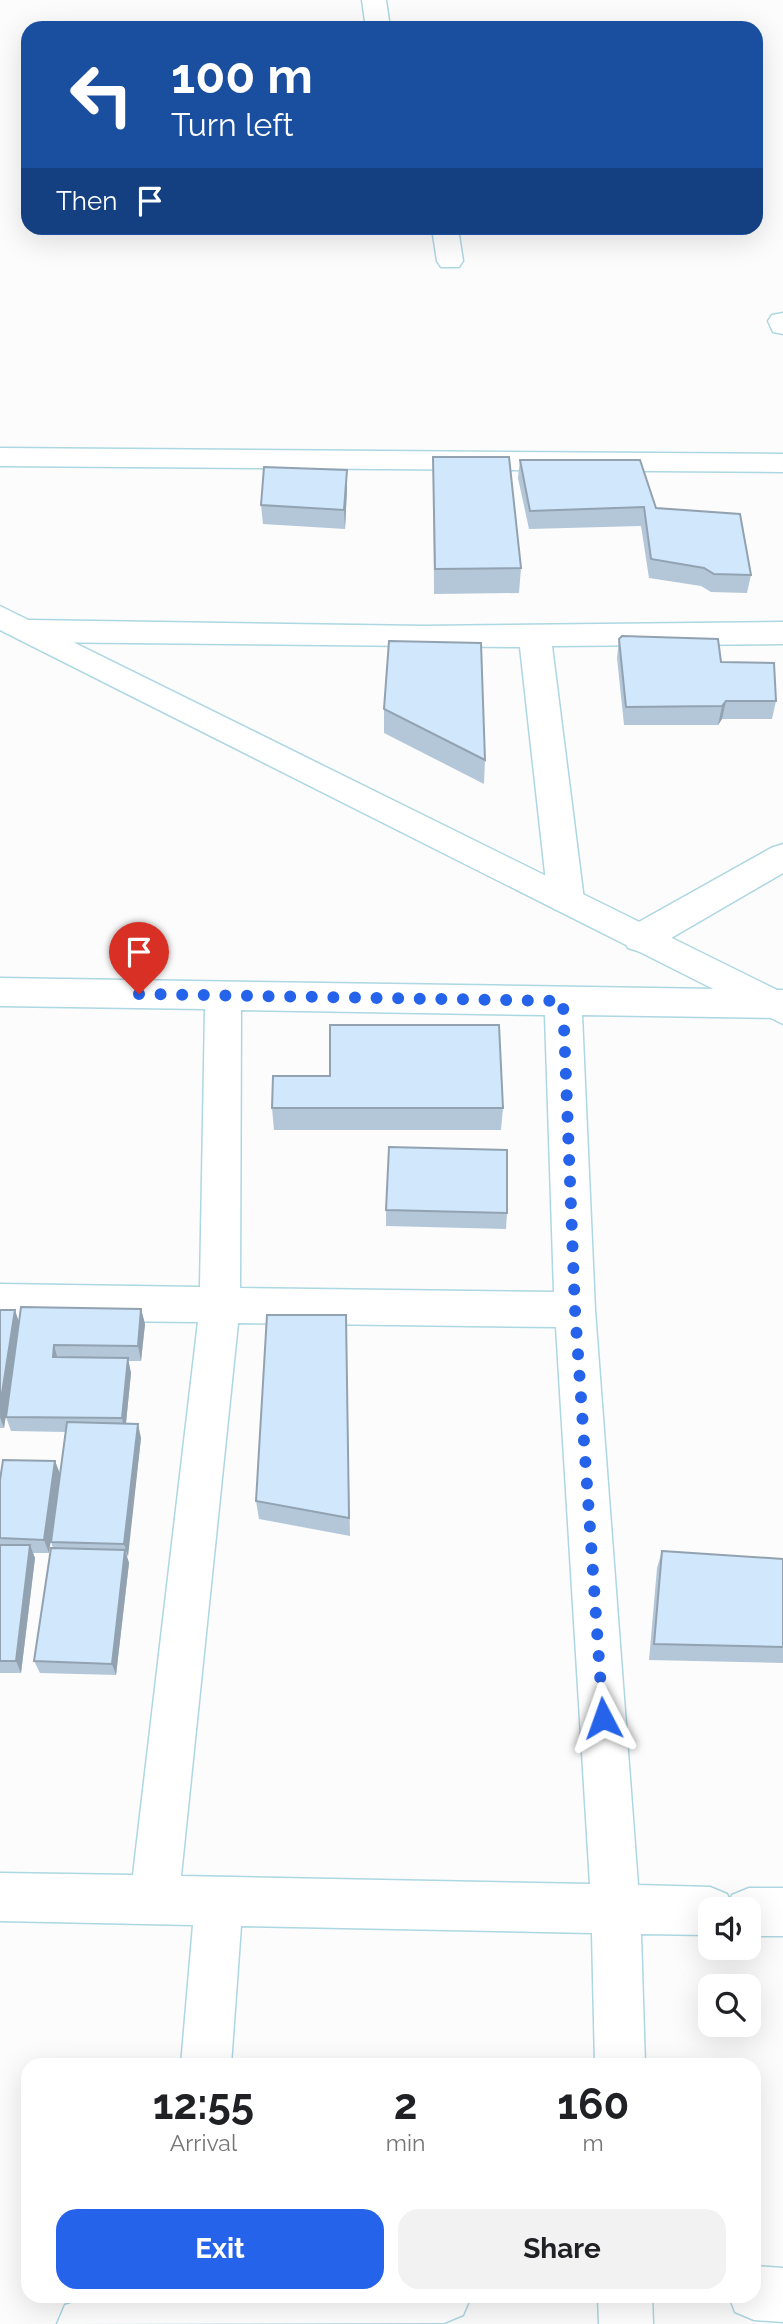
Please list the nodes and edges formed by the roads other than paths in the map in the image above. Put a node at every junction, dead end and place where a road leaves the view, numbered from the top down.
1 (374, 0) edge
2 (377, 21) edge
3 (445, 235) edge
4 (450, 261) dead end
5 (0, 457) edge
6 (783, 463) edge
7 (14, 624) edge
8 (783, 633) edge
9 (535, 636) junction
10 (783, 857) edge
11 (566, 900) junction
12 (641, 938) junction
13 (0, 992) edge
14 (223, 996) junction
15 (563, 1001) junction
16 (780, 1006) edge
17 (0, 1302) edge
18 (220, 1306) junction
19 (575, 1310) junction
20 (0, 1897) edge
21 (154, 1900) junction
22 (219, 1900) junction
23 (616, 1909) junction
24 (698, 1911) edge
25 (761, 1912) edge
26 (783, 1912) edge
27 (207, 2058) edge
28 (620, 2058) edge
29 (761, 2293) edge
30 (783, 2295) edge
31 (324, 2303) edge
32 (625, 2303) edge
33 (186, 2311) edge
34 (84, 2324) edge
35 (626, 2324) edge

1 - 2 street
3 - 4 street
5 - 6 street
7 - 9 street
7 - 11 street
8 - 9 street
9 - 11 street
10 - 12 street
11 - 12 street
12 - 16 street
13 - 14 street
14 - 15 street
14 - 18 street
15 - 16 street
15 - 19 street
17 - 18 street
18 - 19 street
18 - 21 street
19 - 23 street
20 - 21 street
21 - 22 street
22 - 23 street
22 - 27 street
23 - 24 street
23 - 28 street
25 - 26 street
29 - 30 street
31 - 33 street
32 - 35 street
33 - 34 street

